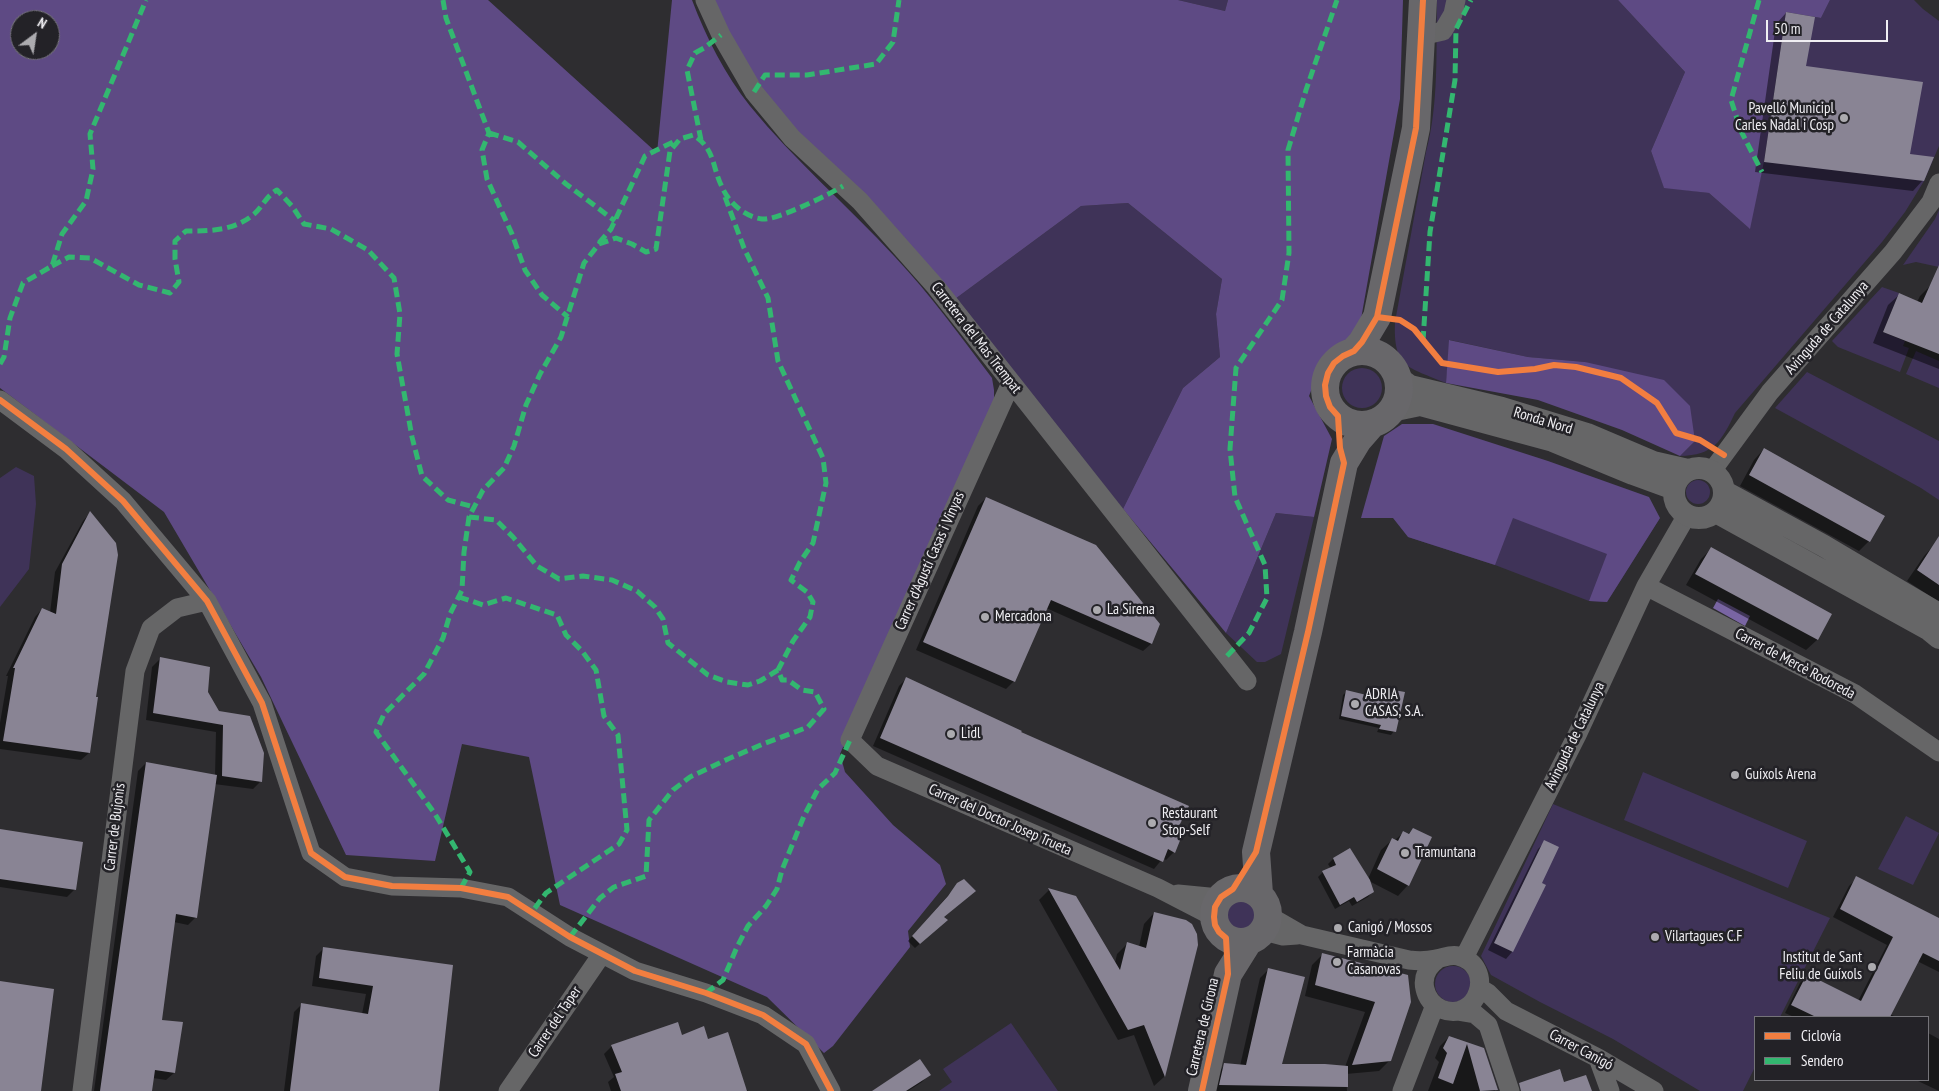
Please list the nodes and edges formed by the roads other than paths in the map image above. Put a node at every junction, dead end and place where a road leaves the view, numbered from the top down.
1 (705, 0) edge
2 (1423, 0) edge
3 (1456, 0) edge
4 (1421, 36) junction
5 (1939, 183) edge
6 (1377, 317) junction
7 (1354, 351) junction
8 (1392, 368) junction
9 (1011, 383) junction
10 (0, 400) edge
11 (1338, 416) junction
12 (1381, 417) junction
13 (1344, 463) junction
14 (1688, 470) junction
15 (1712, 471) junction
16 (1674, 489) junction
17 (1720, 502) junction
18 (1687, 515) junction
19 (1646, 586) junction
20 (207, 601) junction
21 (1939, 614) edge
22 (1939, 638) edge
23 (1247, 681) dead end
24 (850, 740) joint
25 (1939, 752) edge
26 (1241, 916) junction
27 (602, 954) junction
28 (1464, 958) junction
29 (1438, 959) junction
30 (1409, 960) junction
31 (1425, 975) junction
32 (1480, 988) junction
33 (1435, 1005) junction
34 (1462, 1009) junction
35 (1506, 1011) junction
36 (1598, 1058) junction
37 (82, 1091) edge
38 (508, 1091) edge
39 (832, 1091) edge
40 (1202, 1091) edge
41 (1402, 1091) edge
42 (1510, 1091) edge
43 (1610, 1091) edge
44 (1654, 1091) edge

1 - 9 street, Carretera del Mas Trempat
2 - 4 main road
3 - 4 street
4 - 6 main road
5 - 15 street, Avinguda de Catalunya
6 - 7 main road
6 - 8 main road
7 - 8 main road
7 - 11 main road
8 - 12 main road
8 - 14 street, Ronda Nord
9 - 23 street, Carretera del Mas Trempat
9 - 24 street, Carrer d'Agustí Casas i Vinyas
10 - 20 street
11 - 12 main road
11 - 13 main road
12 - 13 main road
12 - 16 street, Ronda Nord
13 - 26 main road
14 - 15 street, Ronda Nord
14 - 16 street
15 - 17 street
16 - 18 street
17 - 18 street
17 - 21 street
17 - 22 street
18 - 19 street, Avinguda de Catalunya
19 - 25 street, Carrer de Mercè Rodoreda
19 - 28 street, Avinguda de Catalunya
20 - 27 street
20 - 37 street, Carrer de Bujonis
24 - 26 street, Carrer del Doctor Josep Trueta
26 - 30 street
26 - 40 main road, Carretera de Girona
27 - 38 street, Carrer del Taper
27 - 39 street
28 - 29 street
28 - 32 street
29 - 30 street
29 - 31 street
30 - 31 street
31 - 33 street
32 - 34 street
32 - 35 street, Carrer Canigó
33 - 34 street, Carrer Canigó
33 - 41 street
34 - 35 street, Carrer Canigó
34 - 42 street
35 - 36 street, Carrer Canigó
36 - 43 street
36 - 44 street, Carrer Canigó

